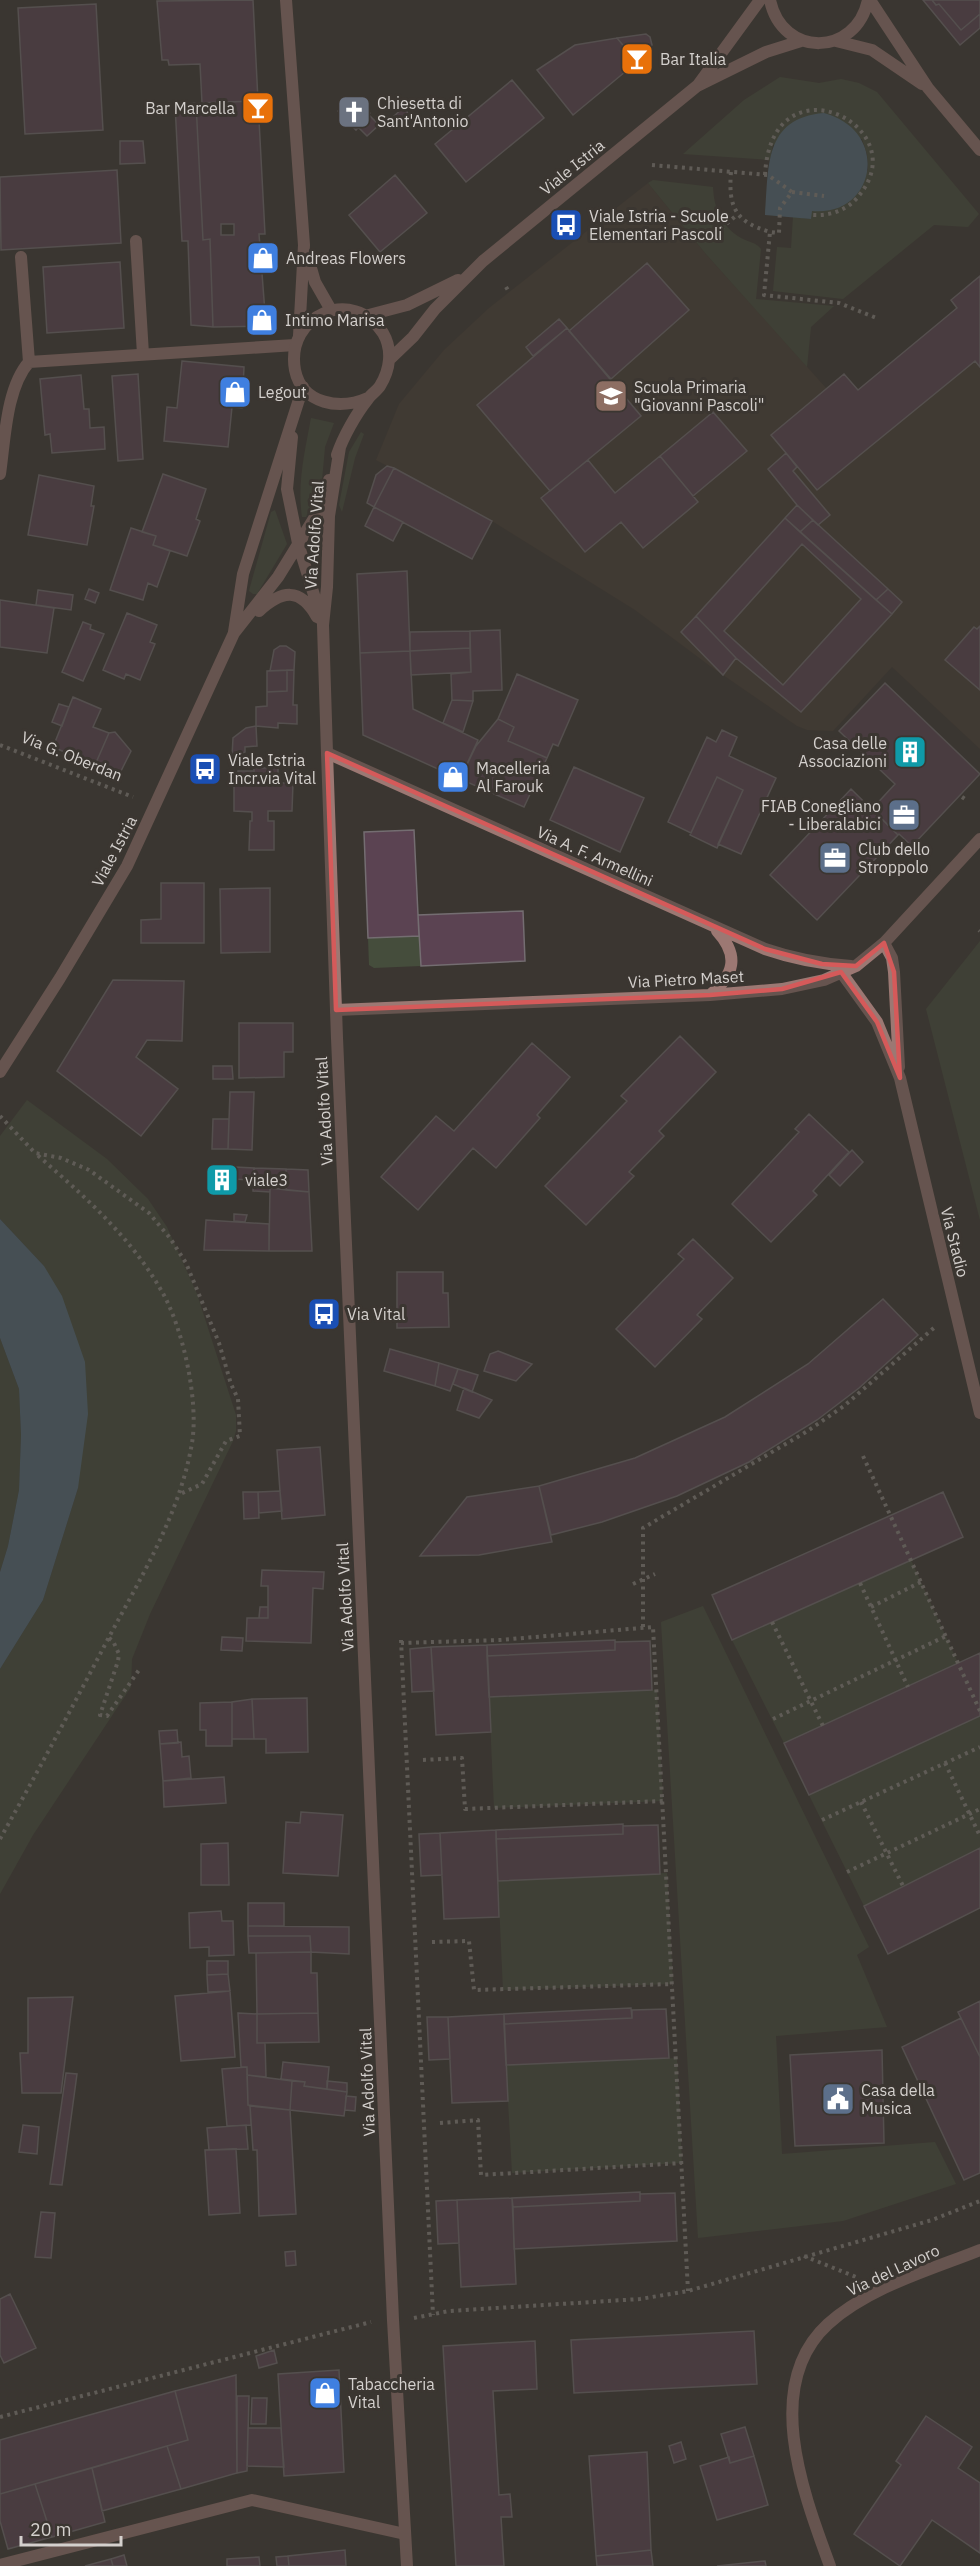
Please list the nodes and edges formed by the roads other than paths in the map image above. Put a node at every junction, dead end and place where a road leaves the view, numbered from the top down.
1 (286, 0) edge
2 (760, 0) edge
3 (770, 0) edge
4 (869, 0) edge
5 (801, 41) junction
6 (836, 41) junction
7 (697, 86) junction
8 (928, 88) junction
9 (980, 150) edge
10 (136, 241) dead end
11 (304, 245) junction
12 (21, 257) dead end
13 (467, 275) junction
14 (331, 310) junction
15 (365, 316) junction
16 (297, 340) junction
17 (143, 354) junction
18 (389, 360) junction
19 (29, 362) junction
20 (303, 387) junction
21 (368, 398) junction
22 (294, 414) junction
23 (340, 447) junction
24 (0, 474) edge
25 (298, 543) junction
26 (323, 626) junction
27 (234, 633) junction
28 (327, 753) junction
29 (980, 839) edge
30 (715, 928) junction
31 (885, 943) junction
32 (856, 966) junction
33 (841, 972) junction
34 (710, 995) junction
35 (336, 1010) junction
36 (0, 1072) edge
37 (900, 1078) junction
38 (980, 1413) edge
39 (980, 2250) edge
40 (405, 2534) junction
41 (0, 2565) edge
42 (407, 2566) edge
43 (830, 2566) edge

1 - 11 street
2 - 7 street, Viale Istria
3 - 5 street
4 - 6 street
4 - 8 street
5 - 6 street, Viale Istria
5 - 7 street, Viale Istria
6 - 8 street, Viale Istria
7 - 13 street, Viale Istria
8 - 9 street
10 - 17 street
11 - 14 street
11 - 16 street
12 - 19 street
13 - 15 street, Viale Istria
13 - 18 street, Viale Istria
14 - 15 street, Viale Istria
14 - 16 street
15 - 18 street
16 - 17 street
16 - 20 street
17 - 19 street
18 - 21 street, Viale Istria
19 - 24 street
20 - 21 street
20 - 22 street, Viale Istria
21 - 23 street, Viale Istria
22 - 25 street, Viale Istria
22 - 27 street, Viale Istria
23 - 25 street, Viale Istria
23 - 26 street, Via Adolfo Vital
25 - 26 street, Via Adolfo Vital
25 - 27 street, Viale Istria
26 - 27 street, Via Adolfo Vital
26 - 28 street, Via Adolfo Vital
27 - 36 street, Viale Istria
28 - 30 street, Via A. F. Armellini
28 - 35 street, Via Adolfo Vital
29 - 31 street, Via Pietro Maset
30 - 32 street, Via A. F. Armellini
30 - 34 street
31 - 32 street, Via Pietro Maset
31 - 37 street, Via Stadio
32 - 33 street, Via Pietro Maset
33 - 34 street, Via Pietro Maset
33 - 37 street, Via Stadio
34 - 35 street, Via Pietro Maset
35 - 40 street, Via Adolfo Vital
37 - 38 street, Via Stadio
39 - 43 street, Via del Lavoro
40 - 41 street
40 - 42 street, Via Adolfo Vital

